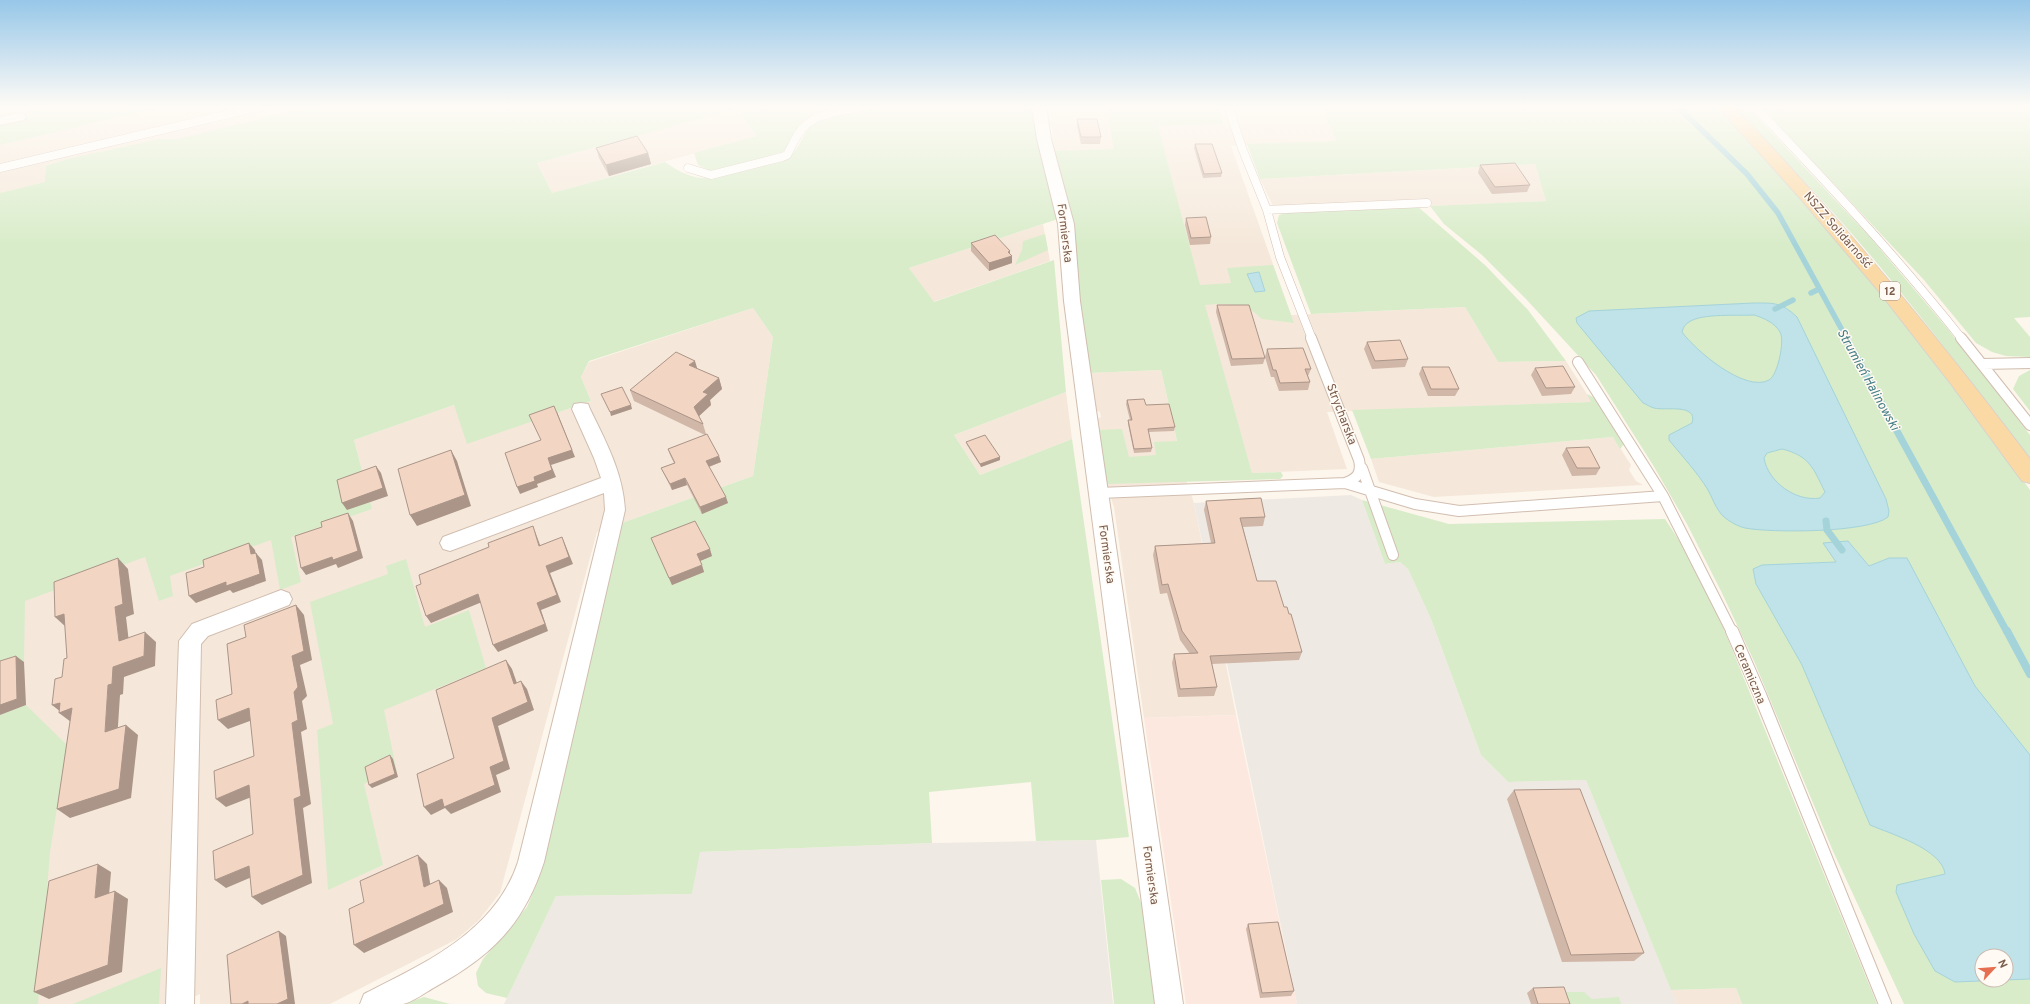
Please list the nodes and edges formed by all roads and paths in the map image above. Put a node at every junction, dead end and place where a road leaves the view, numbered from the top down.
1 (64, 153) edge
2 (788, 153) edge
3 (1048, 153) edge
4 (1244, 153) edge
5 (1768, 153) edge
6 (1799, 153) edge
7 (0, 168) edge
8 (688, 168) dead end
9 (1427, 203) dead end
10 (1267, 210) junction
11 (1578, 362) dead end
12 (2030, 363) edge
13 (1983, 364) junction
14 (582, 409) dead end
15 (2030, 425) edge
16 (1362, 468) junction
17 (2030, 475) edge
18 (612, 482) junction
19 (1345, 483) junction
20 (1370, 490) junction
21 (1099, 493) junction
22 (1663, 496) junction
23 (450, 543) dead end
24 (1393, 555) dead end
25 (282, 599) dead end
26 (180, 1004) edge
27 (374, 1004) edge
28 (1168, 1004) edge
29 (1885, 1004) edge

1 - 7 lane
2 - 8 lane
3 - 21 street, Formierska
4 - 10 lane, Strycharska
5 - 17 main road, NSZZ Solidarność / 12
6 - 13 lane
9 - 10 lane
10 - 16 lane, Strycharska
11 - 22 lane, Ceramiczna
12 - 13 lane
13 - 15 lane
14 - 18 street
16 - 19 lane
16 - 20 lane, Strycharska
18 - 23 street
18 - 27 street
19 - 20 lane
19 - 21 lane
20 - 22 lane
20 - 24 lane, Strycharska
21 - 28 street, Formierska
22 - 29 lane, Ceramiczna
25 - 26 street

